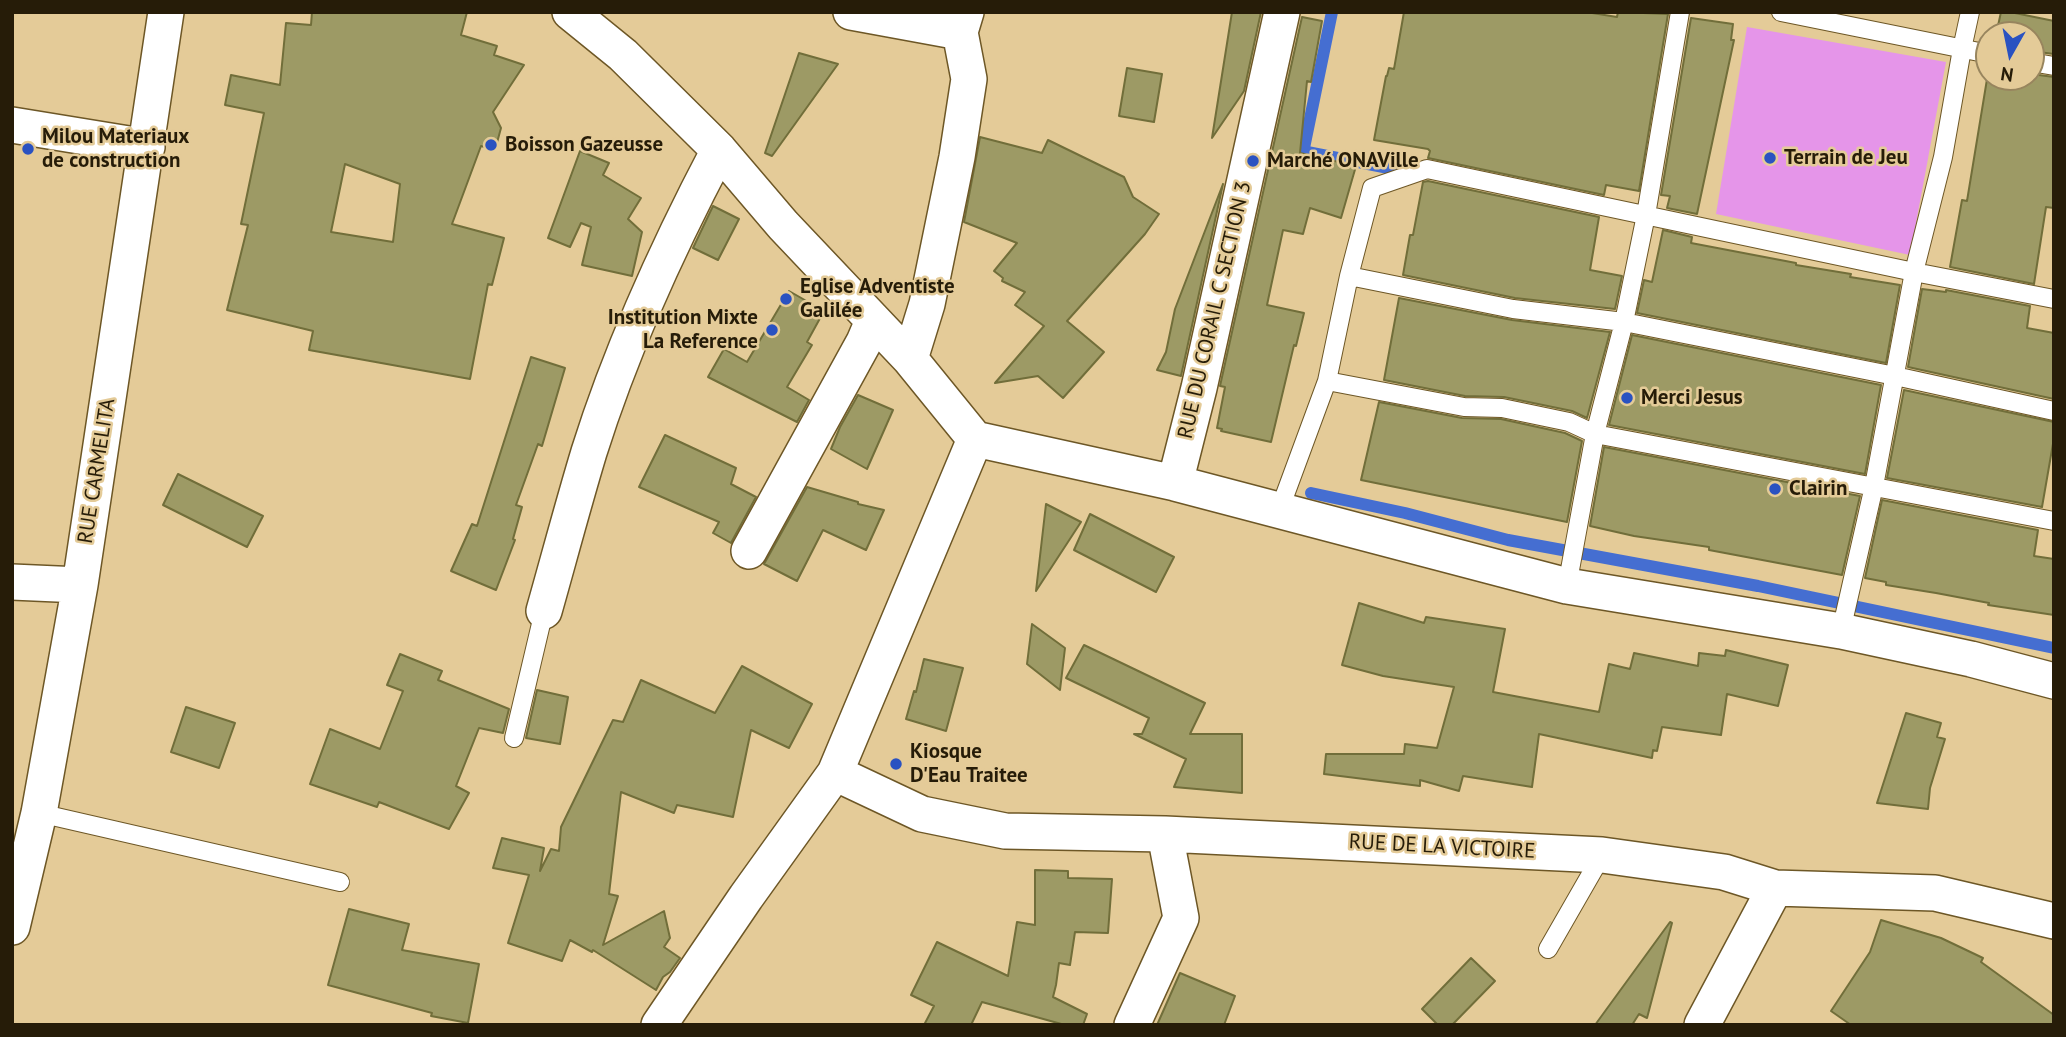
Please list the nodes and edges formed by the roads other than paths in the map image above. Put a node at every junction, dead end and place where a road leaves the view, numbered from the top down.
1 (166, 12) edge
2 (570, 12) edge
3 (851, 12) edge
4 (1282, 12) edge
5 (1680, 12) edge
6 (1781, 12) edge
7 (1970, 12) edge
8 (963, 22) edge
9 (1962, 49) junction
10 (1975, 51) edge
11 (12, 125) edge
12 (147, 146) junction
13 (719, 150) junction
14 (1646, 215) junction
15 (1914, 272) junction
16 (1349, 276) junction
17 (2054, 299) edge
18 (873, 321) junction
19 (1624, 322) junction
20 (910, 359) junction
21 (1895, 376) junction
22 (1327, 380) junction
23 (2054, 411) edge
24 (1595, 434) junction
25 (975, 439) junction
26 (1175, 484) junction
27 (1874, 486) junction
28 (1279, 511) junction
29 (2054, 521) edge
30 (749, 551) dead end
31 (12, 582) edge
32 (80, 585) junction
33 (1567, 586) junction
34 (544, 611) joint
35 (1841, 631) junction
36 (2054, 681) edge
37 (514, 738) dead end
38 (835, 773) junction
39 (39, 813) junction
40 (1165, 834) junction
41 (1602, 855) junction
42 (340, 882) dead end
43 (1775, 888) junction
44 (2054, 921) edge
45 (12, 927) edge
46 (1548, 949) dead end
47 (659, 1025) edge
48 (1132, 1025) edge
49 (1702, 1025) edge

1 - 12 street, RUE CARMELITA
2 - 13 street
3 - 8 street
4 - 26 street, RUE DU CORAIL C SECTION 3
5 - 14 lane
6 - 9 lane
7 - 9 lane
8 - 20 street
9 - 10 lane
9 - 15 lane
11 - 12 street
12 - 32 street, RUE CARMELITA
13 - 18 street
13 - 34 street
14 - 15 lane
14 - 16 lane
14 - 19 lane
15 - 17 lane
15 - 21 lane
16 - 19 lane
16 - 22 lane
18 - 20 street
18 - 30 street
19 - 21 lane
19 - 24 lane
20 - 25 street
21 - 23 lane
21 - 27 lane
22 - 24 lane
22 - 28 lane
24 - 27 lane
24 - 33 lane
25 - 26 street
25 - 38 street
26 - 28 street
27 - 29 lane
27 - 35 lane
28 - 33 street
31 - 32 street
32 - 39 street, RUE CARMELITA
33 - 35 street
34 - 37 lane
35 - 36 street
38 - 40 street, RUE DE LA VICTOIRE
38 - 47 street
39 - 42 lane
39 - 45 street, RUE CARMELITA
40 - 41 street, RUE DE LA VICTOIRE
40 - 48 street
41 - 43 street, RUE DE LA VICTOIRE
41 - 46 lane
43 - 44 street, RUE DE LA VICTOIRE
43 - 49 street

